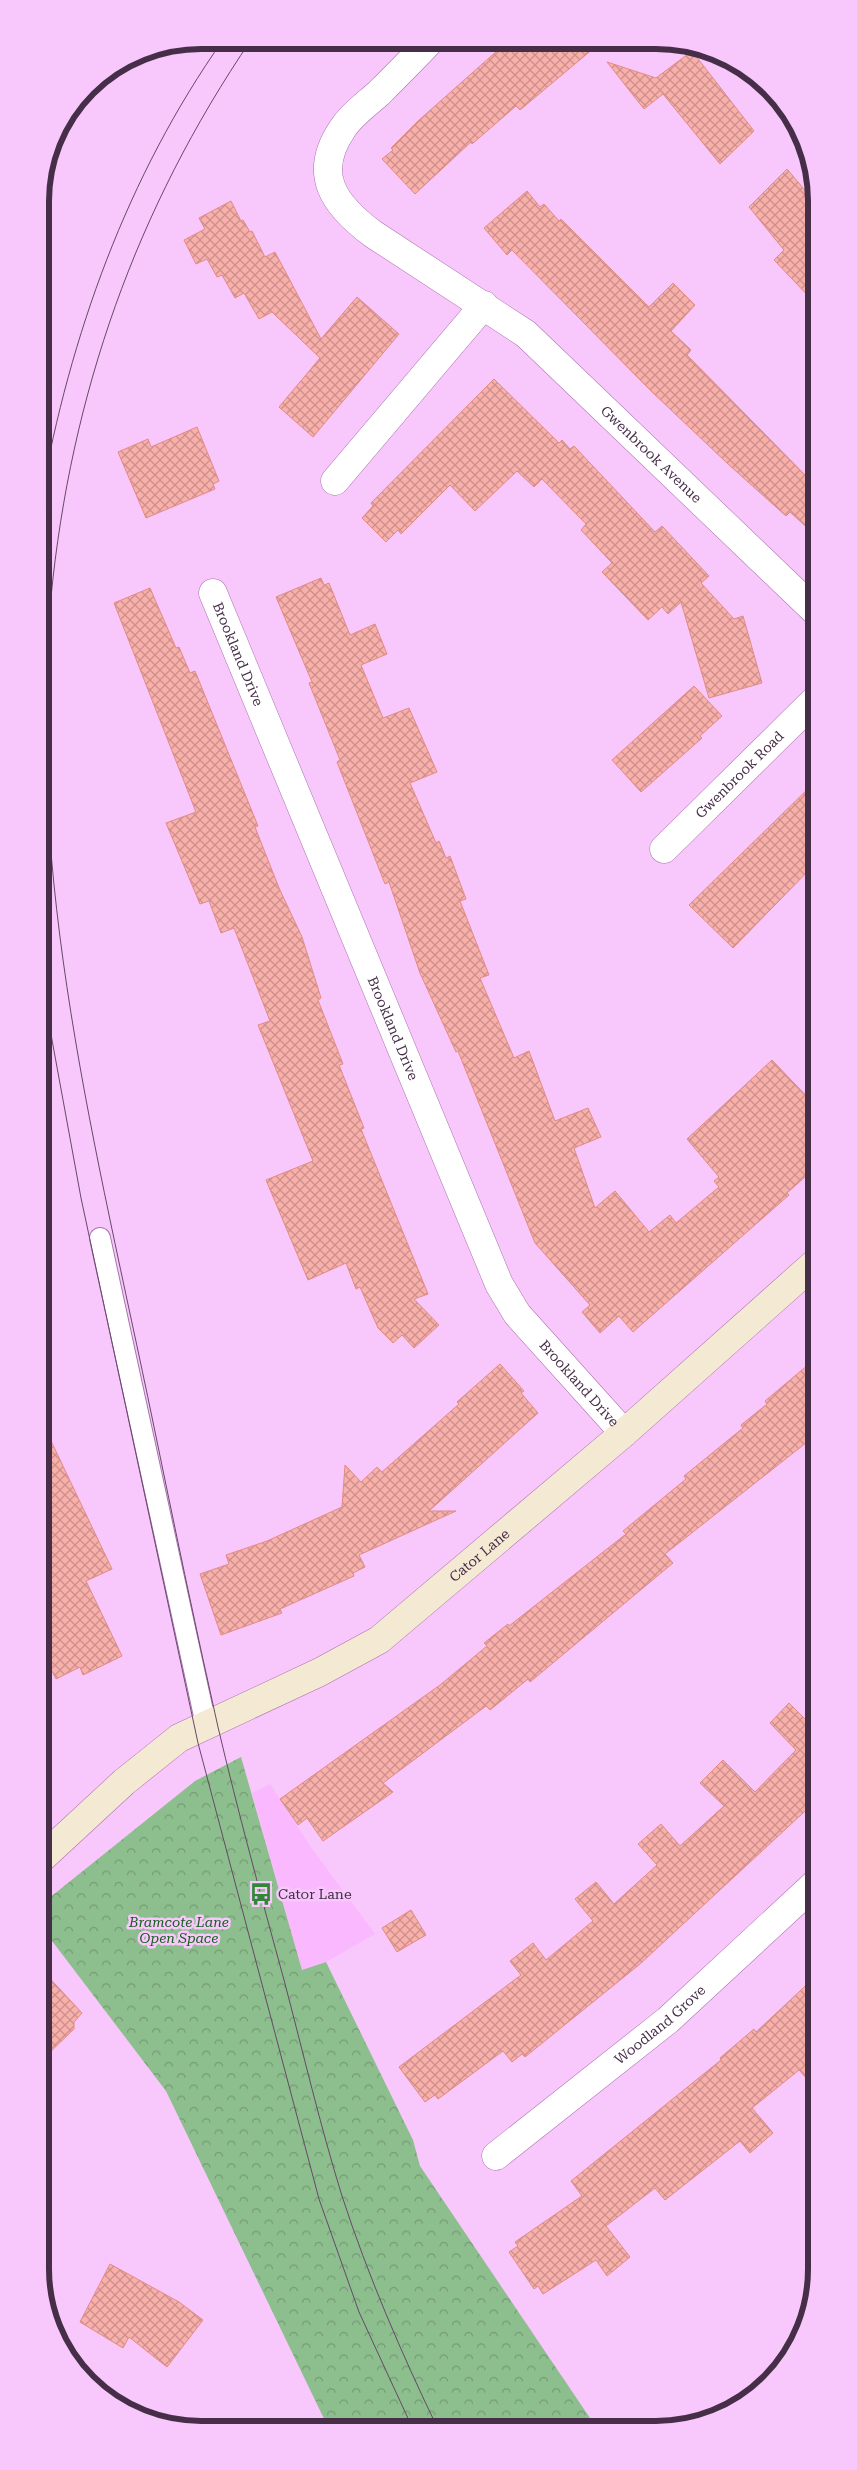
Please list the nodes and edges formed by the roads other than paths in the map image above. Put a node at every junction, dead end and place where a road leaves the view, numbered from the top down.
1 (423, 49) edge
2 (484, 305) junction
3 (335, 481) dead end
4 (213, 593) dead end
5 (808, 604) edge
6 (808, 706) edge
7 (664, 849) dead end
8 (100, 1238) dead end
9 (808, 1269) edge
10 (624, 1433) junction
11 (206, 1725) junction
12 (49, 1852) edge
13 (808, 1890) edge
14 (496, 2156) dead end

1 - 2 street, Gwenbrook Avenue
2 - 3 street
2 - 5 street, Gwenbrook Avenue
4 - 10 street, Brookland Drive
6 - 7 street, Gwenbrook Road
8 - 11 lane
9 - 10 street, Cator Lane
10 - 11 street, Cator Lane
11 - 12 street, Cator Lane
13 - 14 street, Woodland Grove

